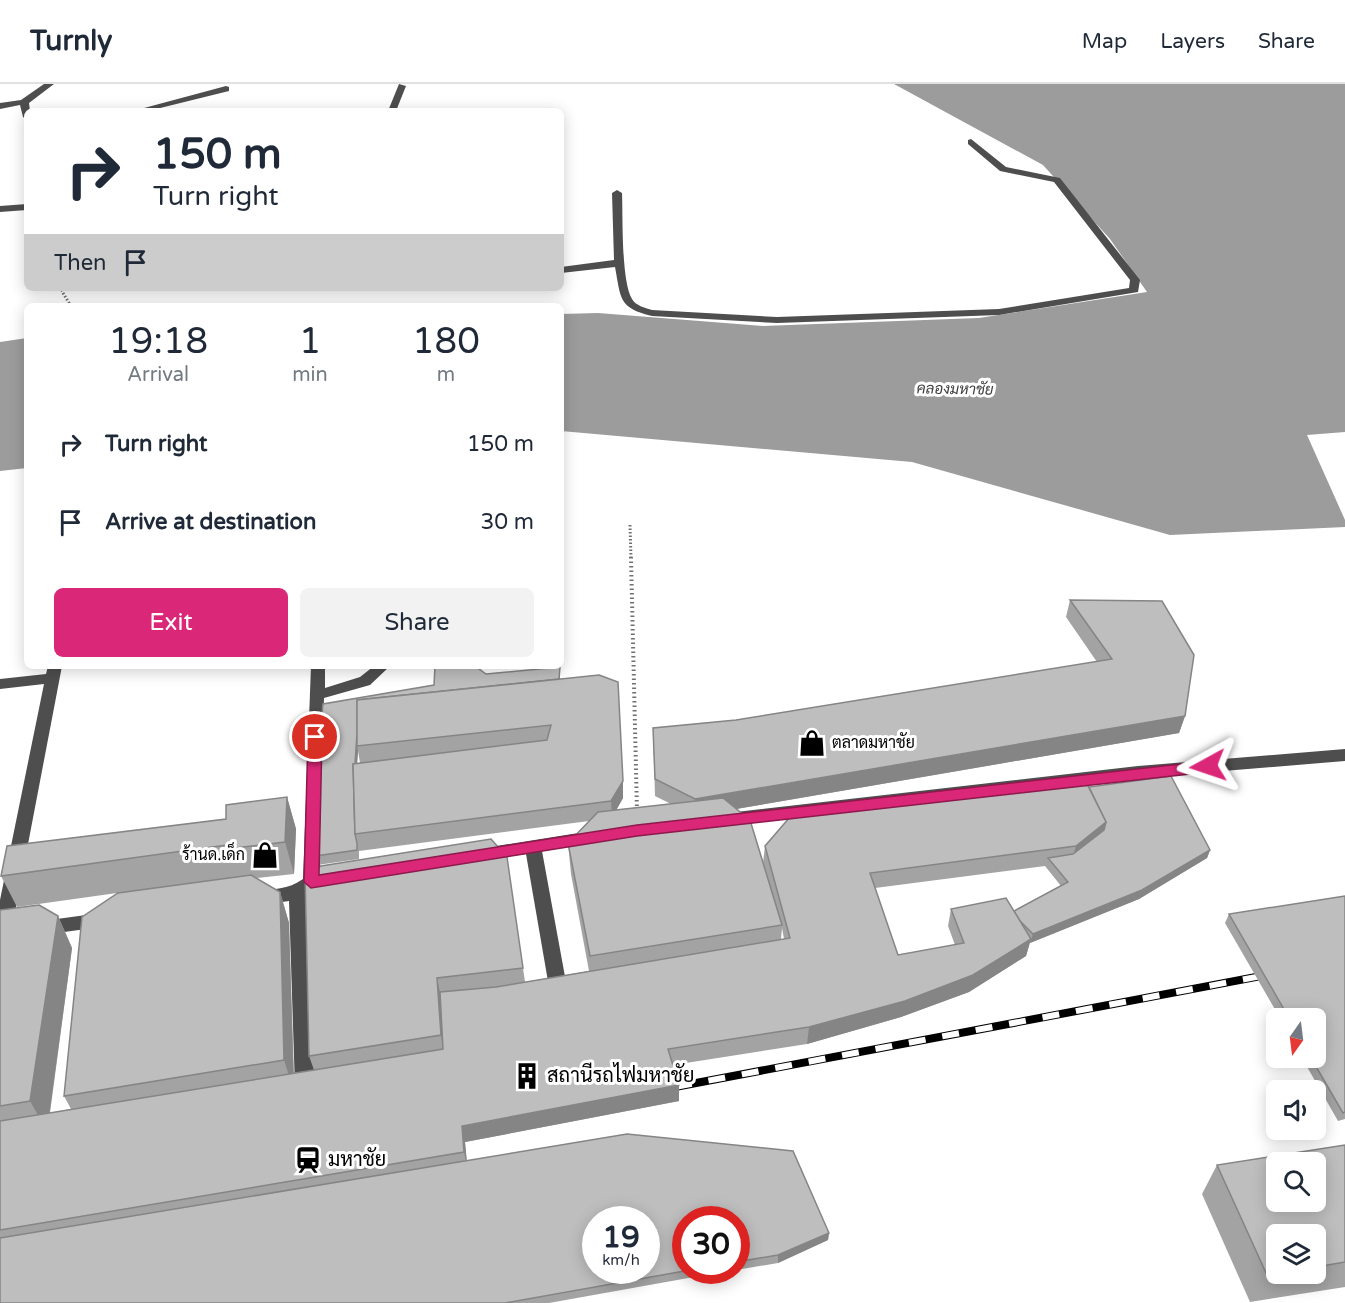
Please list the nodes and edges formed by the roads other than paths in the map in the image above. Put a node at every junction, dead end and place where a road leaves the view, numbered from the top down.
1 (50, 84) edge
2 (402, 86) dead end
3 (225, 89) dead end
4 (24, 102) junction
5 (0, 106) edge
6 (25, 108) edge
7 (149, 108) edge
8 (393, 108) edge
9 (971, 142) dead end
10 (616, 193) dead end
11 (24, 207) edge
12 (0, 209) edge
13 (619, 262) junction
14 (564, 270) edge
15 (318, 669) edge
16 (379, 669) edge
17 (54, 672) edge
18 (0, 684) edge
19 (317, 694) junction
20 (1345, 755) edge
21 (713, 821) edge
22 (637, 830) edge
23 (533, 847) junction
24 (463, 858) edge
25 (346, 877) edge
26 (304, 888) junction
27 (251, 899) edge
28 (112, 918) edge
29 (89, 922) junction
30 (1, 934) edge
31 (87, 945) edge
32 (559, 993) edge
33 (305, 1088) edge

1 - 4 street
2 - 8 street
3 - 7 street
4 - 5 street
4 - 6 street
9 - 13 street
10 - 13 street
11 - 12 street
13 - 14 street
15 - 19 street
16 - 19 street
17 - 18 street
17 - 30 street
19 - 26 street
20 - 21 street
22 - 23 street
23 - 24 street
23 - 32 street
25 - 26 street
26 - 27 street
26 - 33 street
28 - 29 street
29 - 30 street
29 - 31 street

